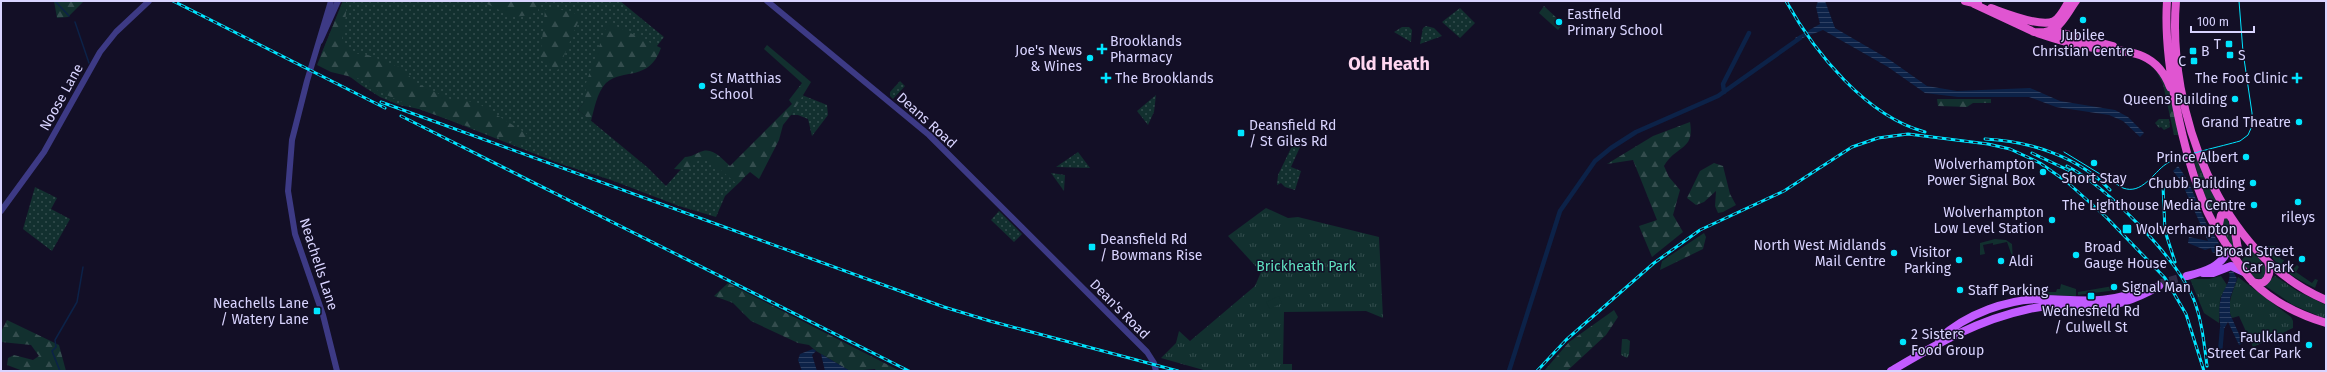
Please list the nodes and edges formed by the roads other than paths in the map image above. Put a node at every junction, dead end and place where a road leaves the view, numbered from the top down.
1 (149, 1) edge
2 (330, 1) edge
3 (338, 1) edge
4 (768, 1) edge
5 (1965, 1) edge
6 (2069, 1) edge
7 (2076, 1) edge
8 (2167, 1) edge
9 (2176, 1) edge
10 (1974, 4) junction
11 (2015, 17) junction
12 (327, 20) junction
13 (2053, 22) junction
14 (2054, 31) junction
15 (2034, 32) junction
16 (2088, 47) junction
17 (2119, 51) junction
18 (2177, 109) junction
19 (1, 212) edge
20 (2231, 216) junction
21 (2218, 229) junction
22 (2228, 247) junction
23 (2235, 258) junction
24 (2265, 259) junction
25 (1062, 267) joint
26 (2222, 269) junction
27 (2200, 273) junction
28 (2246, 274) junction
29 (2187, 276) tunnel mouth
30 (2252, 281) junction
31 (2326, 300) edge
32 (2047, 306) junction
33 (1986, 313) junction
34 (1979, 323) junction
35 (2326, 323) edge
36 (1930, 346) junction
37 (337, 371) edge
38 (1156, 371) edge
39 (1891, 371) edge

1 - 19 street, Noose Lane
2 - 12 street, Neachells Lane
3 - 12 street, Neachells Lane
4 - 25 street, Deans Road
5 - 10 highway
6 - 13 highway
7 - 14 highway
8 - 18 highway
9 - 20 highway
10 - 11 highway
10 - 15 highway
11 - 13 highway
11 - 14 highway
12 - 37 street, Neachells Lane
13 - 14 highway
14 - 15 highway
14 - 16 highway
14 - 17 highway
15 - 16 highway
16 - 17 highway
17 - 18 highway
18 - 21 highway
20 - 21 highway
20 - 23 highway
20 - 24 highway
21 - 22 highway
22 - 23 highway
22 - 27 main road
23 - 26 main road
23 - 28 highway
24 - 30 highway
24 - 31 highway
25 - 38 street, Dean's Road
26 - 27 main road
26 - 28 main road
27 - 29 main road
28 - 30 highway
30 - 35 highway
32 - 33 main road
32 - 33 main road
32 - 34 main road
33 - 34 main road
33 - 36 main road
34 - 36 main road
36 - 39 main road

